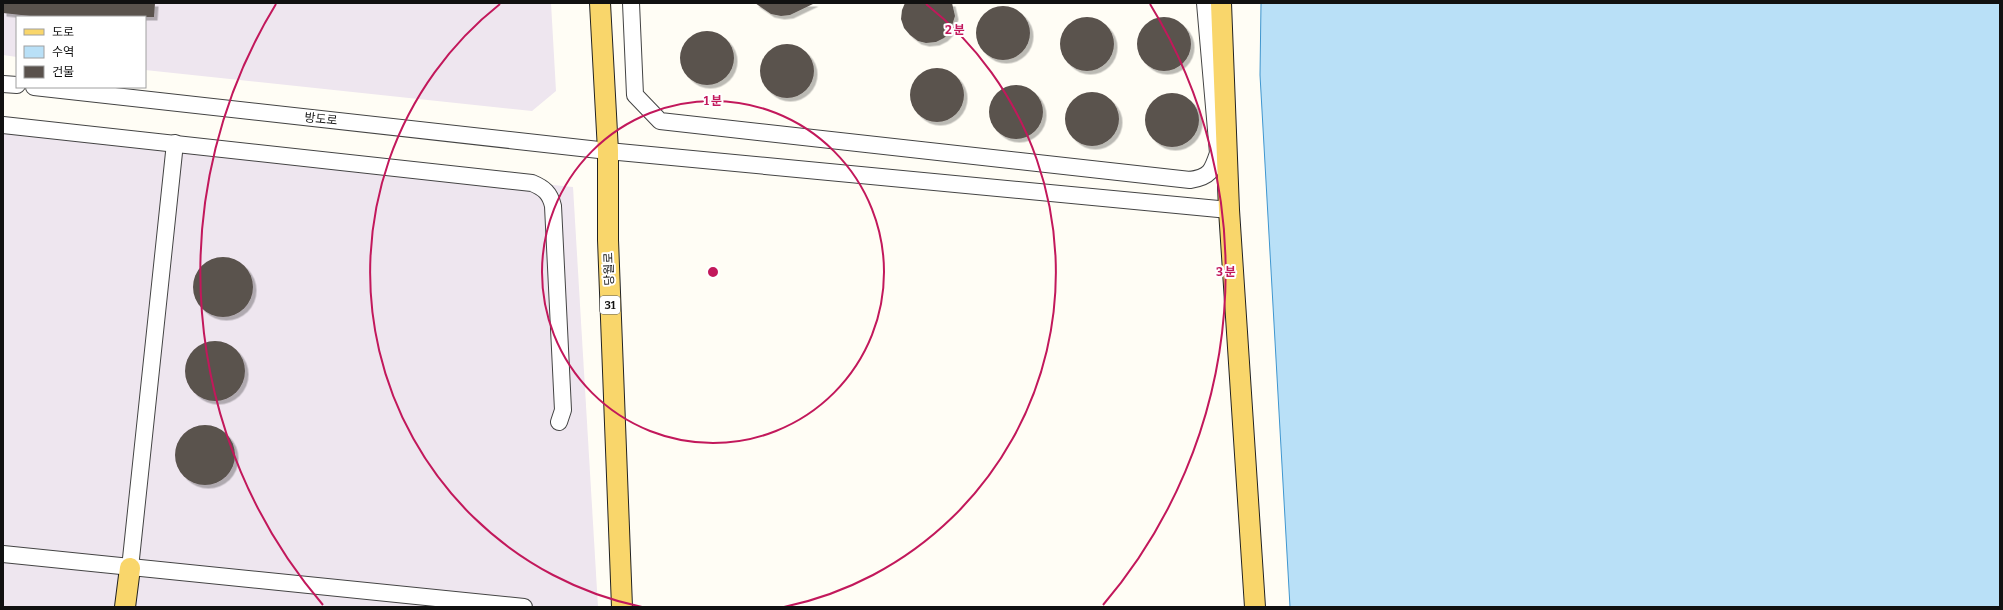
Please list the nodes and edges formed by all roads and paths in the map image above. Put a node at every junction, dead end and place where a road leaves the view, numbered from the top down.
1 (600, 3) edge
2 (631, 3) edge
3 (1204, 3) edge
4 (1221, 3) edge
5 (3, 84) edge
6 (16, 85) edge
7 (43, 88) edge
8 (3, 125) edge
9 (175, 143) junction
10 (608, 151) junction
11 (1229, 210) junction
12 (559, 422) dead end
13 (3, 554) edge
14 (130, 568) junction
15 (373, 600) edge
16 (125, 607) edge
17 (524, 607) edge
18 (622, 607) edge
19 (1255, 607) edge

1 - 10 main road, 당월로 / 31
2 - 3 street
4 - 11 main road
5 - 6 street
7 - 10 street, 방도로
8 - 9 street
9 - 12 street
9 - 14 street
10 - 11 street, 방도로
10 - 18 main road, 당월로 / 31
11 - 19 main road
13 - 14 street
14 - 15 street
14 - 16 main road
15 - 17 street

